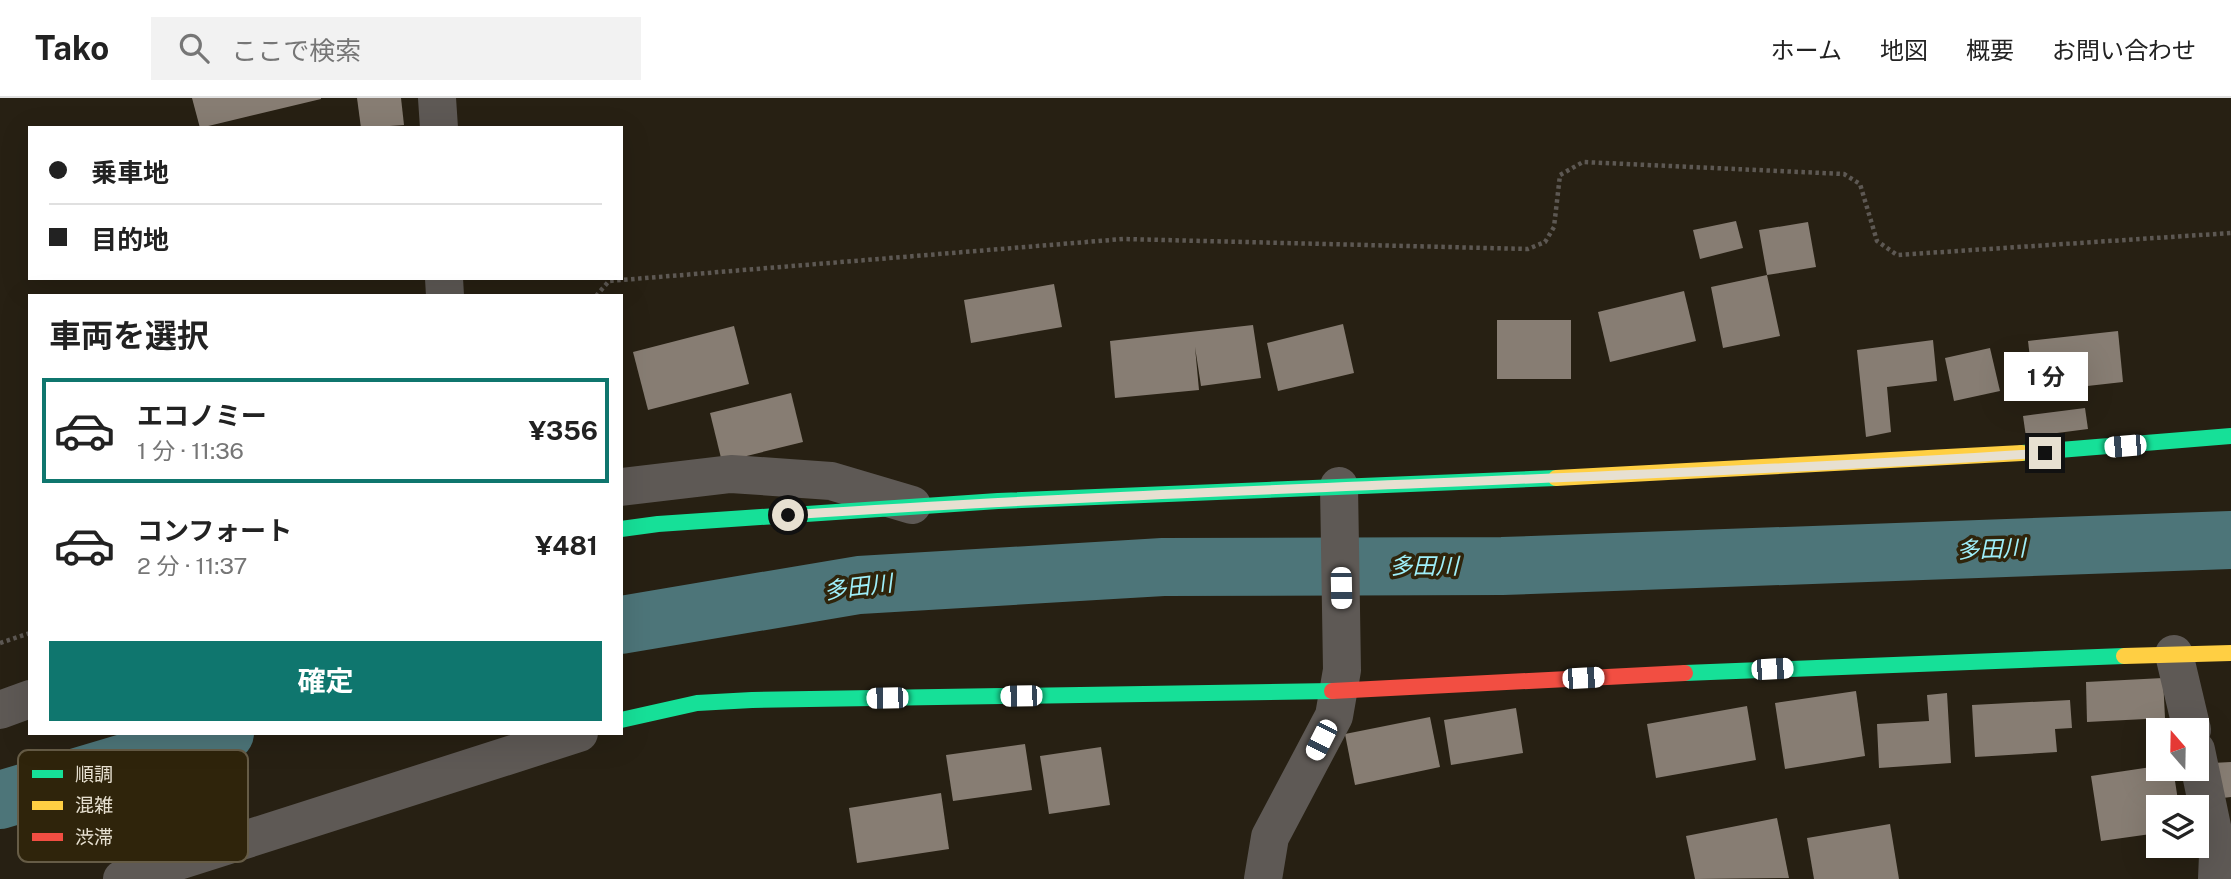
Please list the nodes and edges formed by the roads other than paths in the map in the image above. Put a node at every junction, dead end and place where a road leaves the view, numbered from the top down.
1 (437, 98) edge
2 (439, 126) edge
3 (2231, 436) edge
4 (623, 487) edge
5 (1339, 496) junction
6 (918, 506) junction
7 (623, 529) edge
8 (2231, 653) edge
9 (2174, 654) junction
10 (1341, 680) junction
11 (28, 700) edge
12 (0, 710) edge
13 (2189, 718) edge
14 (623, 720) edge
15 (573, 735) edge
16 (2202, 781) edge
17 (248, 839) edge
18 (175, 862) edge
19 (122, 879) edge
20 (1263, 879) edge
21 (2217, 879) edge

1 - 2 street
3 - 5 street
4 - 6 street
5 - 6 street
5 - 10 street
6 - 7 street
8 - 9 street
9 - 10 street
9 - 13 street
10 - 14 street
10 - 20 street
11 - 12 street
15 - 17 street
16 - 21 street
18 - 19 street

